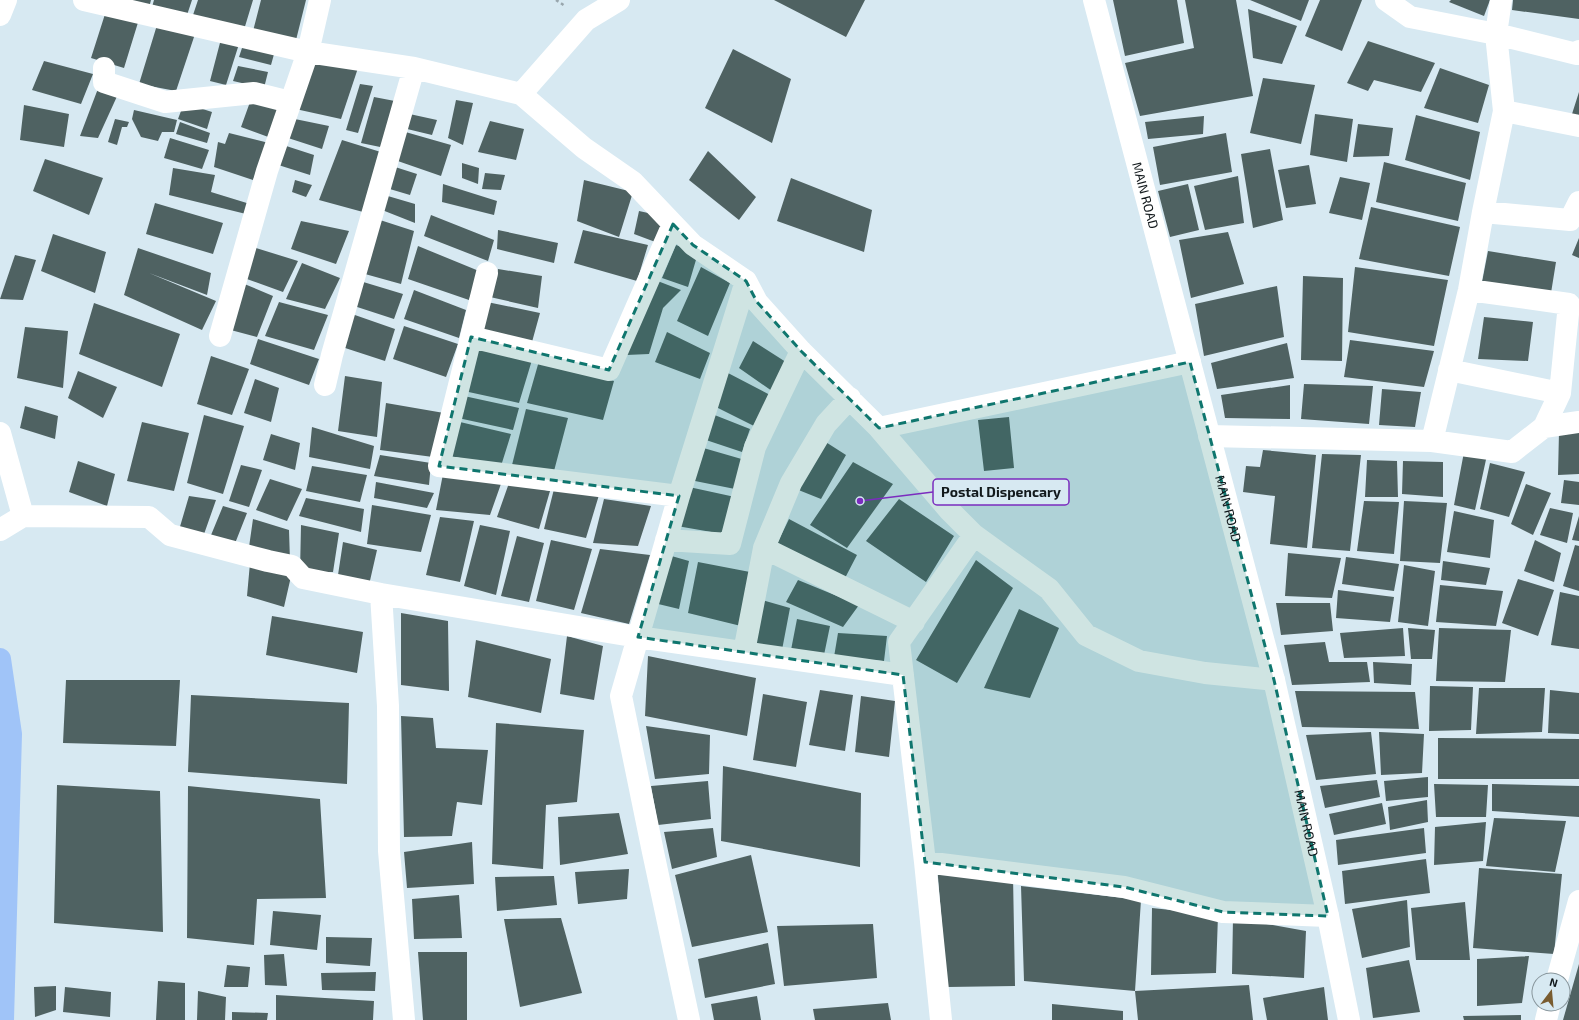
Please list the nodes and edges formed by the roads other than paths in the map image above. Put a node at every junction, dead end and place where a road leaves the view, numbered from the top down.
1 (6, 0) edge
2 (84, 0) edge
3 (320, 0) edge
4 (619, 0) edge
5 (1094, 0) edge
6 (1386, 0) edge
7 (1501, 0) edge
8 (0, 15) edge
9 (1496, 34) junction
10 (1579, 51) edge
11 (308, 52) junction
12 (104, 68) dead end
13 (414, 68) junction
14 (521, 94) junction
15 (290, 102) junction
16 (1504, 111) junction
17 (1579, 126) edge
18 (1579, 202) edge
19 (1483, 212) junction
20 (673, 224) junction
21 (487, 273) dead end
22 (746, 281) junction
23 (1469, 290) junction
24 (220, 336) dead end
25 (471, 337) junction
26 (801, 351) junction
27 (1190, 362) junction
28 (1448, 370) junction
29 (325, 385) dead end
30 (1560, 393) junction
31 (850, 398) junction
32 (1579, 422) edge
33 (1544, 427) junction
34 (879, 428) junction
35 (0, 433) edge
36 (1209, 436) junction
37 (1432, 440) junction
38 (679, 496) junction
39 (23, 516) junction
40 (0, 530) edge
41 (974, 535) junction
42 (666, 540) junction
43 (764, 548) junction
44 (381, 594) junction
45 (914, 622) junction
46 (638, 637) junction
47 (744, 652) junction
48 (0, 659) edge
49 (903, 675) junction
50 (1274, 680) junction
51 (925, 862) junction
52 (1579, 901) edge
53 (1328, 916) junction
54 (1559, 972) edge
55 (3, 1020) edge
56 (404, 1020) edge
57 (689, 1020) edge
58 (941, 1020) edge
59 (1349, 1020) edge

1 - 8 street
2 - 11 street
3 - 11 street
4 - 14 street
5 - 27 street, MAIN ROAD
6 - 9 street
7 - 9 street
9 - 10 street
9 - 16 street
11 - 13 street
11 - 15 street
12 - 15 street
13 - 14 street
13 - 29 street
14 - 20 street
15 - 24 street
16 - 17 street
16 - 19 street
18 - 19 street
19 - 23 street
20 - 22 street
20 - 25 street
21 - 25 street
22 - 26 street
22 - 38 street
23 - 28 street
23 - 30 street
25 - 38 street
26 - 31 street
26 - 42 street
27 - 34 street
27 - 36 street, MAIN ROAD
28 - 30 street
28 - 37 street
30 - 33 street
31 - 34 street
31 - 43 street
32 - 33 street
33 - 37 street
34 - 41 street
35 - 39 street
36 - 37 street
36 - 50 street, MAIN ROAD
38 - 42 street
39 - 40 street
39 - 44 street
41 - 45 street
41 - 50 street
42 - 46 street
43 - 45 street
43 - 47 street
44 - 46 street
44 - 56 street
45 - 49 street
46 - 47 street
46 - 57 street
47 - 49 street
48 - 55 main road
49 - 51 street
50 - 53 street, MAIN ROAD
51 - 53 street
51 - 58 street
52 - 54 street
53 - 59 street, MAIN ROAD

